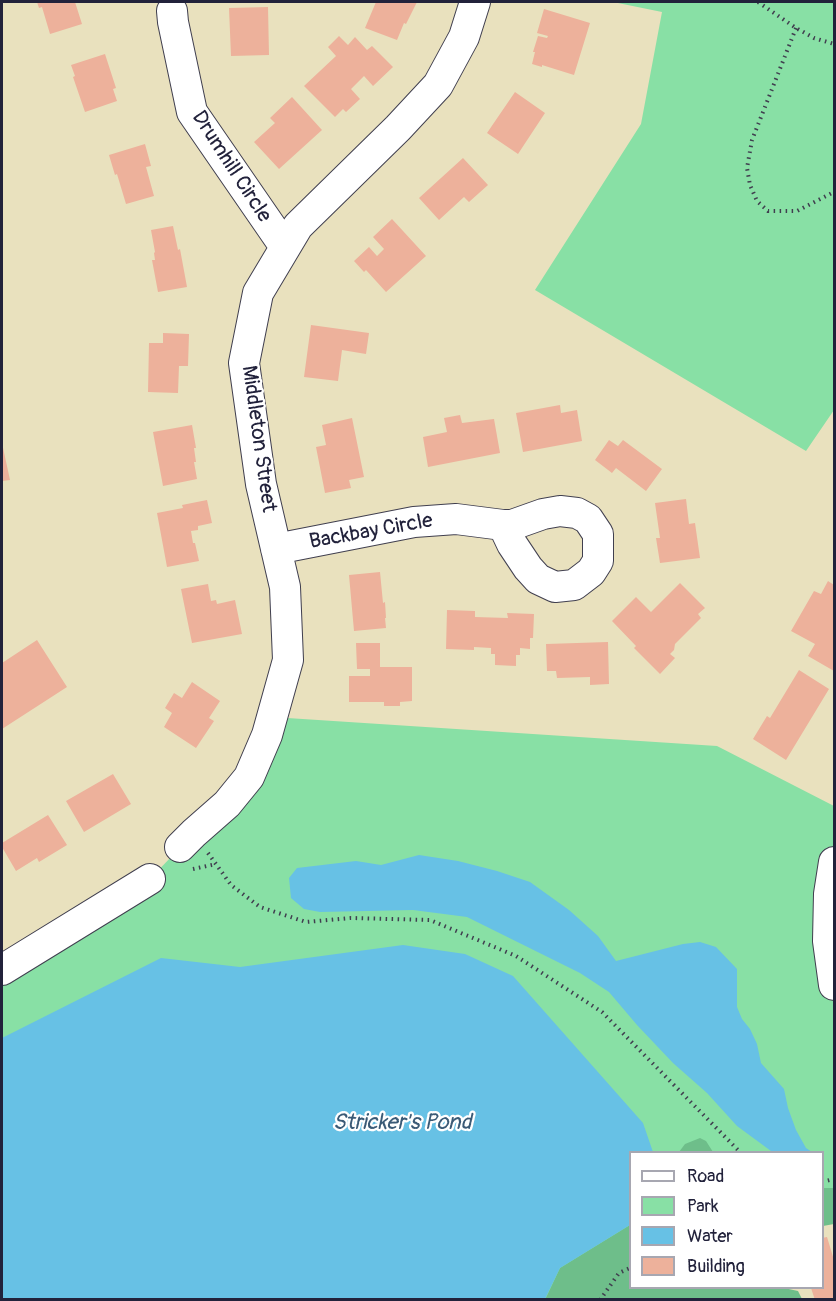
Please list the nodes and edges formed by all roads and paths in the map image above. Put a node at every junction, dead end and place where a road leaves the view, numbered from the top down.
1 (475, 2) edge
2 (758, 2) edge
3 (168, 5) edge
4 (796, 28) junction
5 (834, 44) edge
6 (834, 192) edge
7 (285, 247) junction
8 (503, 525) dead end
9 (276, 549) junction
10 (187, 840) joint
11 (834, 862) edge
12 (150, 879) dead end
13 (2, 970) edge
14 (834, 986) edge
15 (739, 1151) edge
16 (629, 1269) edge
17 (600, 1299) edge

1 - 7 street, Middleton Street
2 - 4 path
3 - 7 street, Drumhill Circle
4 - 5 path
4 - 6 path
7 - 9 street, Middleton Street
8 - 9 street, Backbay Circle
9 - 10 street, Middleton Street
10 - 15 path
11 - 14 street
12 - 13 street
16 - 17 path

